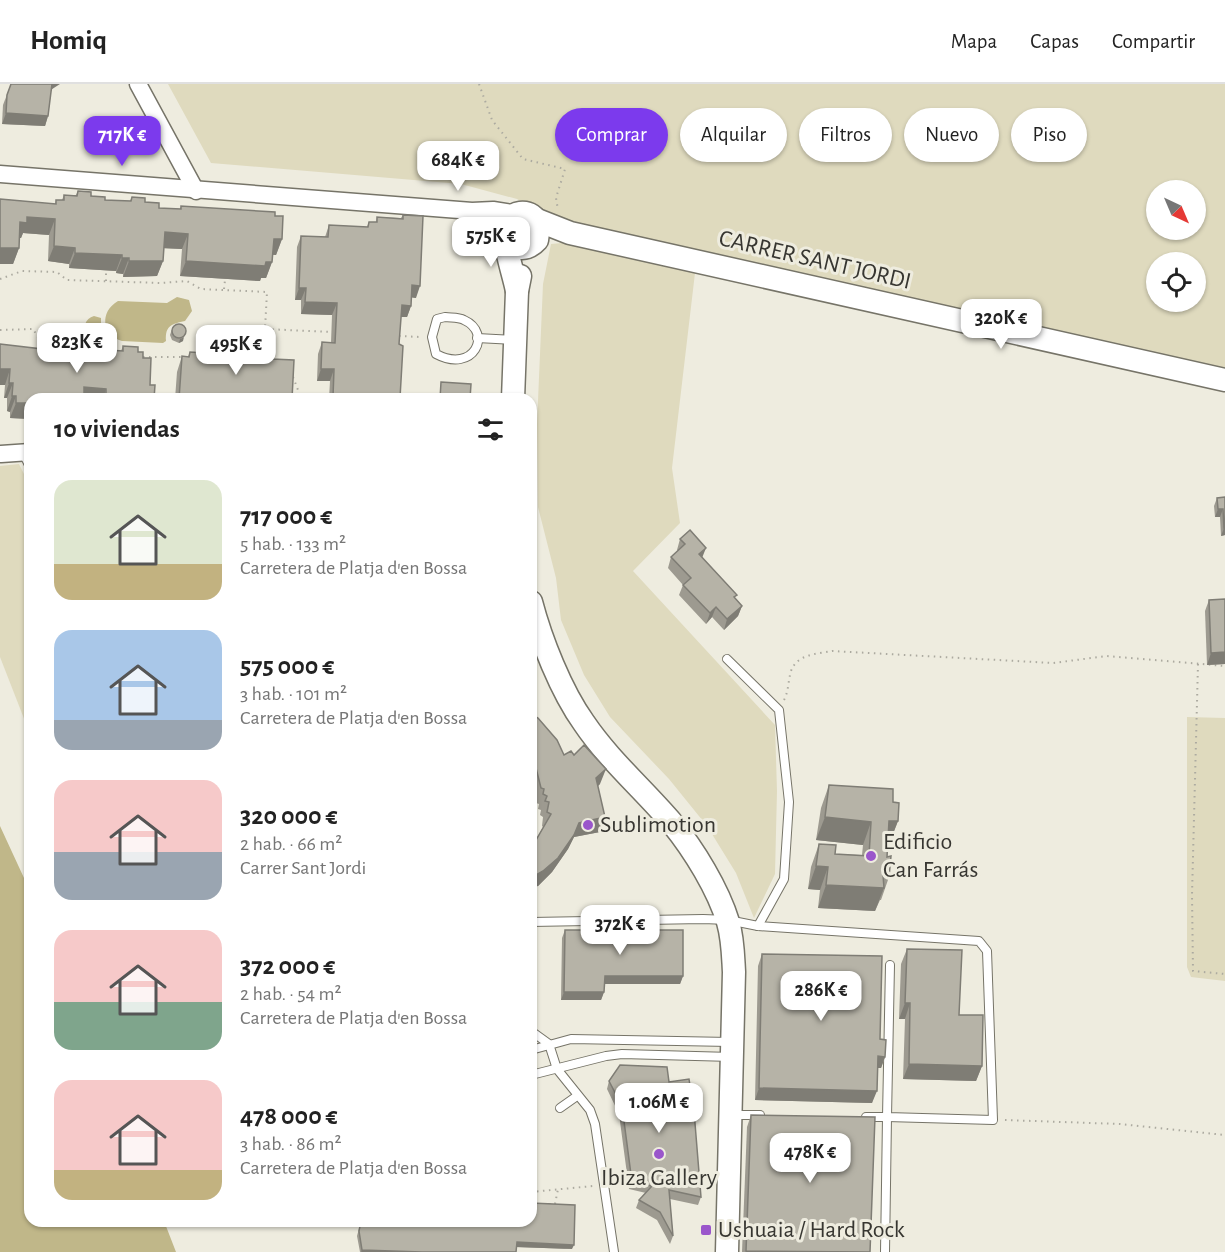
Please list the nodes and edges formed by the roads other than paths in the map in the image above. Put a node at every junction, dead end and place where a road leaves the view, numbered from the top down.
1 (138, 84) edge
2 (0, 174) edge
3 (196, 191) junction
4 (472, 211) junction
5 (531, 230) junction
6 (505, 234) junction
7 (517, 291) junction
8 (477, 338) junction
9 (515, 340) junction
10 (1225, 380) edge
11 (513, 393) edge
12 (24, 452) edge
13 (1, 454) edge
14 (537, 620) edge
15 (727, 659) dead end
16 (728, 920) junction
17 (537, 922) edge
18 (758, 926) junction
19 (890, 965) dead end
20 (537, 1035) edge
21 (549, 1044) junction
22 (537, 1048) edge
23 (732, 1049) junction
24 (556, 1069) junction
25 (537, 1074) edge
26 (578, 1096) junction
27 (560, 1108) dead end
28 (730, 1115) junction
29 (775, 1115) edge
30 (853, 1117) edge
31 (887, 1117) junction
32 (614, 1252) edge
33 (727, 1252) edge
34 (885, 1252) edge

1 - 3 street
2 - 3 street
3 - 4 street
4 - 5 street
4 - 6 street
5 - 6 street
5 - 6 street
5 - 7 street
5 - 10 street, CARRER SANT JORDI
6 - 7 street
7 - 9 street
8 - 8 lane
8 - 9 lane
9 - 11 street
12 - 13 street
14 - 16 street
15 - 18 lane
16 - 17 lane
16 - 18 lane
16 - 23 street
18 - 31 lane
19 - 31 lane
20 - 21 lane
21 - 22 lane
21 - 23 lane
21 - 24 lane
23 - 24 lane
23 - 28 street
24 - 25 lane
24 - 26 lane
26 - 27 lane
26 - 32 lane
28 - 29 lane
28 - 33 street
30 - 31 lane
31 - 34 lane

